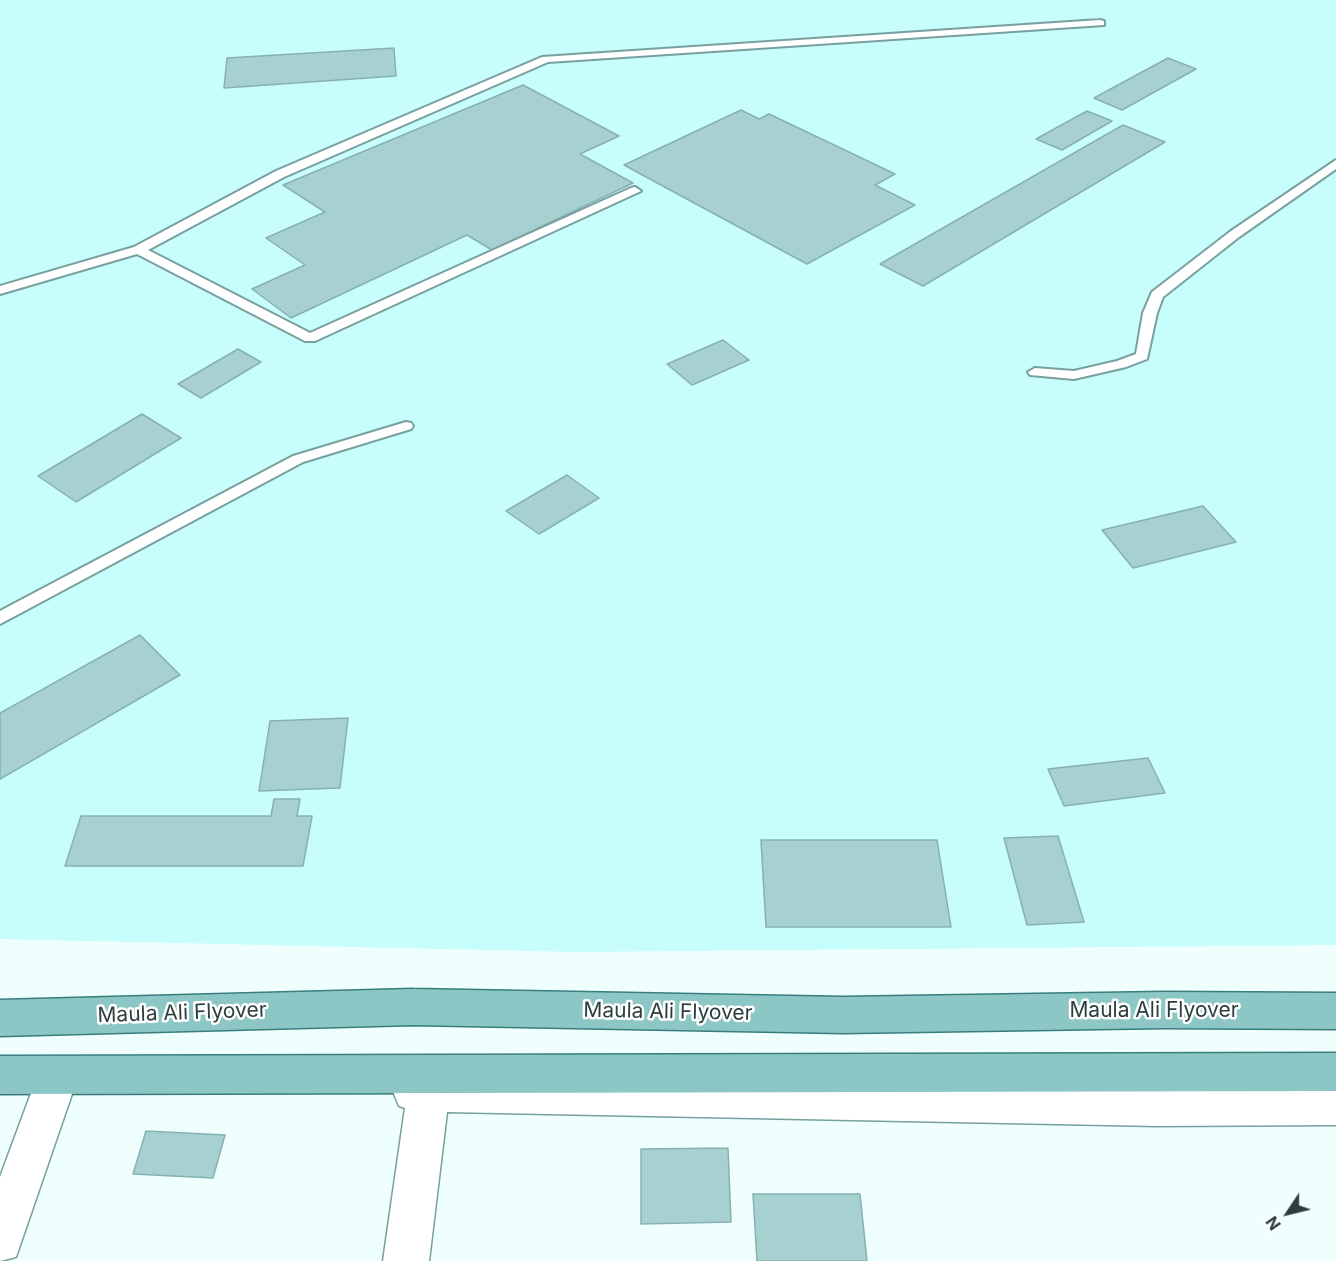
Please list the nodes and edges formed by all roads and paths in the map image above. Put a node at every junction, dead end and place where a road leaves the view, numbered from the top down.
1 (1100, 22) dead end
2 (1336, 164) edge
3 (634, 191) dead end
4 (138, 250) junction
5 (0, 290) edge
6 (1035, 372) dead end
7 (406, 426) dead end
8 (0, 618) edge
9 (1336, 1011) edge
10 (0, 1018) edge
11 (1336, 1072) edge
12 (0, 1075) edge
13 (52, 1091) junction
14 (0, 1092) edge
15 (428, 1092) junction
16 (1336, 1105) edge
17 (0, 1241) edge
18 (406, 1261) edge

1 - 4 lane
2 - 6 lane
3 - 4 lane
4 - 5 lane
7 - 8 lane
9 - 10 main road, Maula Ali Flyover
11 - 12 main road
13 - 14 street
13 - 15 street
13 - 17 street
15 - 16 street
15 - 18 street

